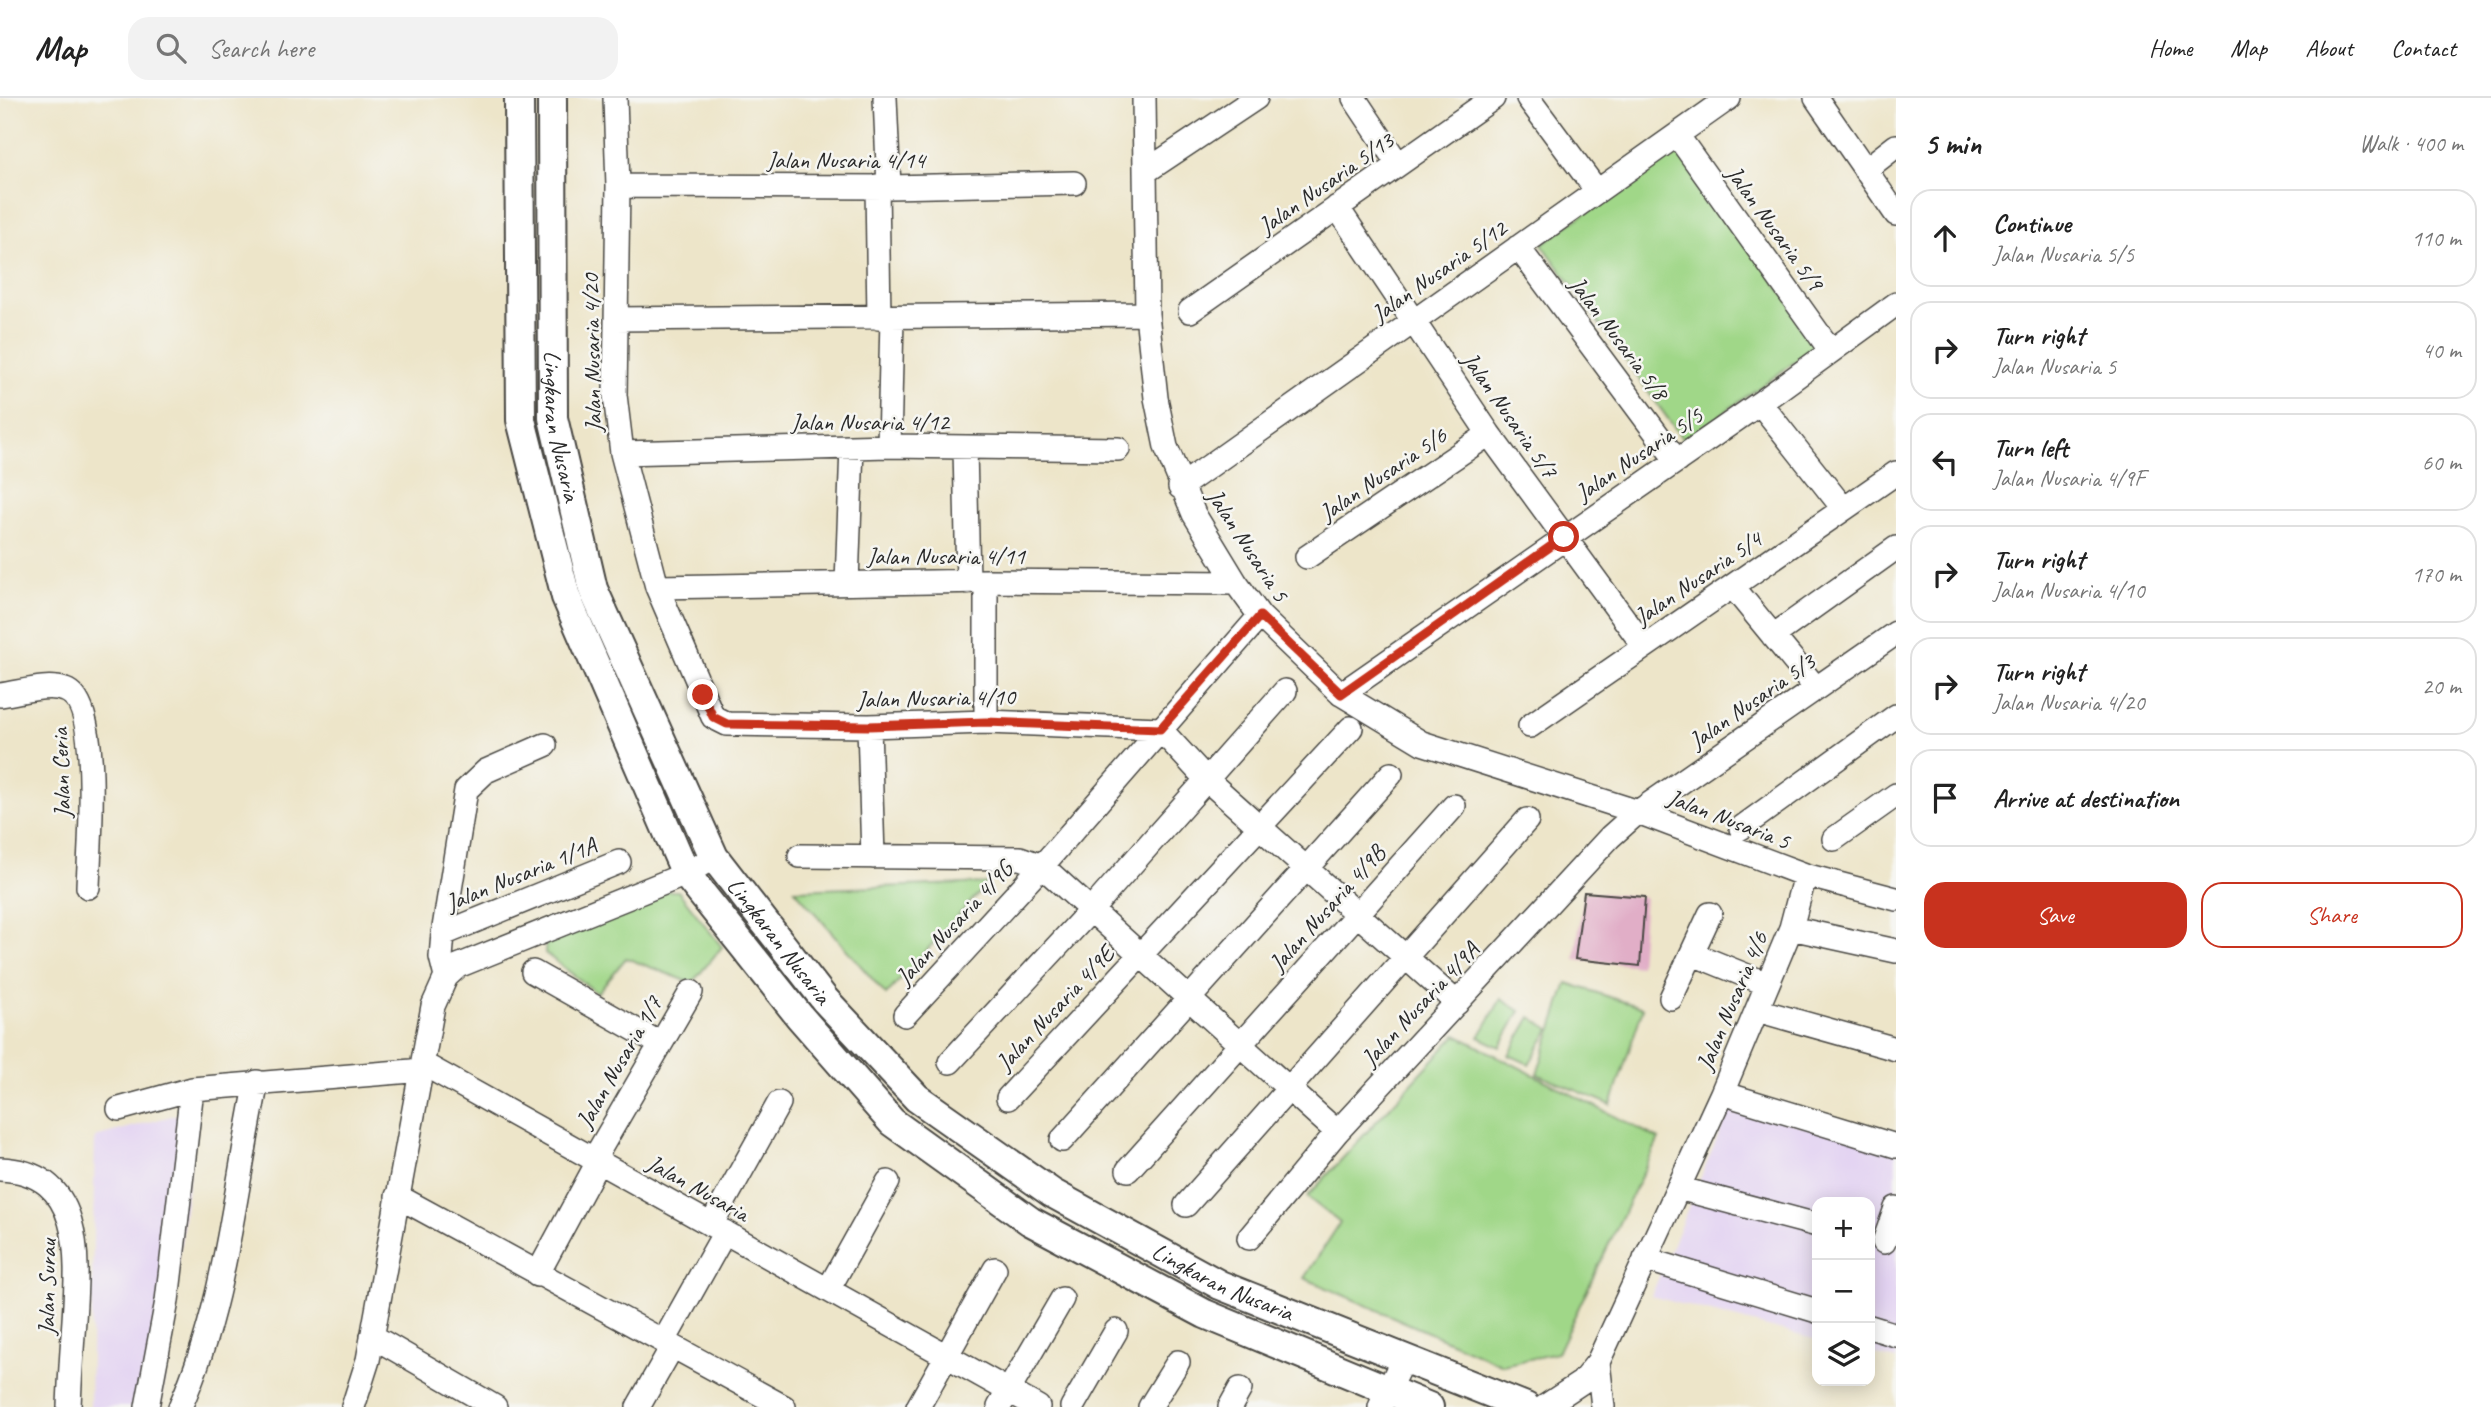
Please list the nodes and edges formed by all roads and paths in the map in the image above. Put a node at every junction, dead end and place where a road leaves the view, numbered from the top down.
1 (519, 98) edge
2 (552, 98) edge
3 (615, 98) edge
4 (885, 98) edge
5 (1144, 98) edge
6 (1256, 98) edge
7 (1354, 98) edge
8 (1493, 98) edge
9 (1528, 98) edge
10 (1729, 98) edge
11 (1816, 98) edge
12 (1677, 135) junction
13 (1896, 146) edge
14 (1398, 164) junction
15 (1865, 170) junction
16 (1145, 172) junction
17 (1074, 183) dead end
18 (618, 186) junction
19 (883, 187) junction
20 (1597, 191) junction
21 (1337, 207) junction
22 (1896, 214) edge
23 (1518, 247) junction
24 (1896, 304) edge
25 (1190, 311) dead end
26 (1147, 314) junction
27 (886, 318) junction
28 (616, 319) junction
29 (1415, 320) junction
30 (1831, 351) junction
31 (1760, 403) junction
32 (1489, 434) junction
33 (889, 446) junction
34 (852, 447) junction
35 (965, 448) junction
36 (1118, 449) dead end
37 (622, 453) junction
38 (1677, 461) junction
39 (1896, 473) edge
40 (1180, 487) junction
41 (1843, 509) junction
42 (1564, 537) junction
43 (1896, 548) edge
44 (1307, 557) dead end
45 (977, 582) junction
46 (847, 583) junction
47 (1236, 583) junction
48 (657, 587) junction
49 (1733, 587) junction
50 (1260, 616) junction
51 (1896, 633) edge
52 (1773, 636) junction
53 (1644, 646) junction
54 (1816, 688) junction
55 (1284, 691) dead end
56 (1341, 694) junction
57 (0, 695) edge
58 (1896, 716) edge
59 (713, 717) joint
60 (986, 722) junction
61 (869, 726) junction
62 (1530, 726) dead end
63 (1351, 728) dead end
64 (1160, 729) junction
65 (545, 745) dead end
66 (1391, 774) dead end
67 (1206, 779) junction
68 (1896, 795) edge
69 (1454, 806) dead end
70 (1638, 812) junction
71 (1527, 820) dead end
72 (1259, 827) junction
73 (1741, 828) dead end
74 (1834, 839) dead end
75 (800, 856) dead end
76 (714, 857) junction
77 (873, 857) junction
78 (619, 862) dead end
79 (1042, 866) junction
80 (1307, 871) junction
81 (686, 874) junction
82 (1805, 875) junction
83 (88, 887) dead end
84 (1896, 899) edge
85 (1091, 910) junction
86 (1710, 914) dead end
87 (1356, 915) junction
88 (1791, 929) junction
89 (443, 934) junction
90 (1896, 951) edge
91 (1693, 954) junction
92 (1141, 955) junction
93 (1407, 958) junction
94 (533, 972) dead end
95 (446, 977) junction
96 (1768, 984) junction
97 (691, 992) dead end
98 (1671, 998) dead end
99 (1190, 999) junction
100 (1457, 1003) junction
101 (1757, 1010) junction
102 (905, 1015) dead end
103 (659, 1043) junction
104 (1240, 1045) junction
105 (1896, 1049) edge
106 (950, 1062) dead end
107 (424, 1068) junction
108 (257, 1083) junction
109 (192, 1089) junction
110 (1289, 1089) junction
111 (1722, 1093) junction
112 (1008, 1098) dead end
113 (779, 1103) dead end
114 (119, 1109) dead end
115 (1337, 1132) junction
116 (1062, 1140) dead end
117 (1896, 1146) edge
118 (596, 1160) junction
119 (0, 1168) edge
120 (1128, 1170) dead end
121 (888, 1182) dead end
122 (1678, 1188) junction
123 (397, 1196) junction
124 (1186, 1205) dead end
125 (1896, 1208) edge
126 (1812, 1223) edge
127 (718, 1228) junction
128 (1249, 1238) dead end
129 (1883, 1242) edge
130 (1645, 1259) junction
131 (995, 1269) dead end
132 (537, 1275) junction
133 (828, 1290) junction
134 (1062, 1299) dead end
135 (1812, 1309) edge
136 (1116, 1331) dead end
137 (372, 1336) junction
138 (668, 1344) junction
139 (946, 1356) junction
140 (1403, 1359) junction
141 (1178, 1362) dead end
142 (1598, 1362) junction
143 (1004, 1399) edge
144 (1384, 1399) edge
145 (69, 1407) edge
146 (147, 1407) edge
147 (180, 1407) edge
148 (353, 1407) edge
149 (495, 1407) edge
150 (638, 1407) edge
151 (784, 1407) edge
152 (918, 1407) edge
153 (1038, 1407) edge
154 (1072, 1407) edge
155 (1150, 1407) edge
156 (1429, 1407) edge
157 (1526, 1407) edge
158 (1544, 1407) edge
159 (1603, 1407) edge

1 - 81 main road, Lingkaran Nusaria
2 - 76 main road, Lingkaran Nusaria
3 - 18 street, Jalan Nusaria 4/20
4 - 19 street
5 - 16 street, Jalan Nusaria 5
6 - 16 street
7 - 14 street
8 - 14 street, Jalan Nusaria 5/13
9 - 20 street
10 - 12 street, Jalan Nusaria 5/12
11 - 15 street
12 - 20 street, Jalan Nusaria 5/12
12 - 30 street, Jalan Nusaria 5/9
13 - 15 street
14 - 21 street, Jalan Nusaria 5/13
15 - 22 street
16 - 26 street, Jalan Nusaria 5
17 - 19 street, Jalan Nusaria 4/14
18 - 19 street, Jalan Nusaria 4/14
18 - 28 street, Jalan Nusaria 4/20
19 - 27 street
20 - 23 street, Jalan Nusaria 5/12
21 - 25 street, Jalan Nusaria 5/13
21 - 29 street, Jalan Nusaria 5/7
23 - 29 street, Jalan Nusaria 5/12
23 - 38 street, Jalan Nusaria 5/8
24 - 30 street, Jalan Nusaria 5/5
26 - 27 street
26 - 40 street, Jalan Nusaria 5
27 - 28 street
27 - 33 street
28 - 37 street, Jalan Nusaria 4/20
29 - 32 street, Jalan Nusaria 5/7
29 - 40 street, Jalan Nusaria 5/12
30 - 31 street, Jalan Nusaria 5/5
31 - 38 street, Jalan Nusaria 5/5
31 - 41 street
32 - 42 street, Jalan Nusaria 5/7
32 - 44 street, Jalan Nusaria 5/6
33 - 34 street, Jalan Nusaria 4/12
33 - 35 street, Jalan Nusaria 4/12
34 - 37 street, Jalan Nusaria 4/12
34 - 46 street
35 - 36 street, Jalan Nusaria 4/12
35 - 45 street
37 - 48 street, Jalan Nusaria 4/20
38 - 42 street, Jalan Nusaria 5/5
39 - 41 street, Jalan Nusaria 5/4
40 - 47 street, Jalan Nusaria 5
41 - 49 street, Jalan Nusaria 5/4
42 - 53 street, Jalan Nusaria 5/7
42 - 56 street, Jalan Nusaria 5/5
43 - 52 street
45 - 46 street, Jalan Nusaria 4/11
45 - 47 street, Jalan Nusaria 4/11
45 - 60 street
46 - 48 street, Jalan Nusaria 4/11
47 - 50 street, Jalan Nusaria 5
48 - 59 street, Jalan Nusaria 4/20
49 - 52 street
49 - 53 street, Jalan Nusaria 5/4
50 - 56 street, Jalan Nusaria 5
50 - 64 street, Jalan Nusaria 4/9G
51 - 54 street, Jalan Nusaria 5/3
52 - 54 street
53 - 62 street, Jalan Nusaria 5/4
54 - 70 street, Jalan Nusaria 5/3
55 - 67 street
56 - 70 street, Jalan Nusaria 5
57 - 83 street, Jalan Ceria
58 - 73 street
59 - 61 street, Jalan Nusaria 4/10
60 - 61 street, Jalan Nusaria 4/10
60 - 64 street, Jalan Nusaria 4/10
61 - 77 street
63 - 72 street, Jalan Nusaria 4/9E
64 - 67 street
64 - 79 street, Jalan Nusaria 4/9G
65 - 89 street
66 - 80 street
67 - 72 street
67 - 85 street
68 - 74 street
69 - 87 street, Jalan Nusaria 4/9B
70 - 82 street, Jalan Nusaria 5
70 - 100 street, Jalan Nusaria 4/9A
71 - 93 street
72 - 80 street
72 - 92 street, Jalan Nusaria 4/9E
75 - 77 street
76 - 81 street
76 - 140 main road, Lingkaran Nusaria
77 - 79 street
78 - 89 street, Jalan Nusaria 1/1A
79 - 85 street
79 - 102 street, Jalan Nusaria 4/9G
80 - 87 street
80 - 99 street
81 - 95 street
81 - 144 main road, Lingkaran Nusaria
82 - 84 street, Jalan Nusaria 5
82 - 88 street, Jalan Nusaria 4/6
85 - 92 street
85 - 106 street
86 - 91 street
87 - 93 street
87 - 104 street, Jalan Nusaria 4/9B
88 - 90 street
88 - 96 street, Jalan Nusaria 4/6
89 - 95 street
91 - 96 street
91 - 98 street
92 - 99 street
92 - 112 street, Jalan Nusaria 4/9E
93 - 100 street
93 - 110 street
94 - 103 street
95 - 107 street
96 - 101 street, Jalan Nusaria 4/6
97 - 103 street, Jalan Nusaria 1/7
99 - 104 street
99 - 116 street
100 - 115 street, Jalan Nusaria 4/9A
101 - 105 street
101 - 111 street, Jalan Nusaria 4/6
103 - 118 street, Jalan Nusaria 1/7
104 - 110 street
104 - 120 street, Jalan Nusaria 4/9B
107 - 108 street
107 - 118 street, Jalan Nusaria
107 - 123 street
108 - 109 street
108 - 147 street
109 - 114 street
109 - 146 street
110 - 115 street
110 - 124 street
111 - 117 street, Jalan Nusaria 4/6
111 - 122 street
113 - 127 street
115 - 128 street, Jalan Nusaria 4/9A
118 - 127 street, Jalan Nusaria
118 - 132 street, Jalan Nusaria 1/7
119 - 145 street, Jalan Surau
121 - 133 street
122 - 126 street
122 - 130 street
123 - 132 street
123 - 137 street
125 - 129 street
127 - 133 street, Jalan Nusaria
127 - 138 street
130 - 135 street
130 - 142 street
131 - 139 street
132 - 138 street
133 - 139 street, Jalan Nusaria
134 - 143 street
136 - 154 street
137 - 148 street
137 - 149 street
138 - 150 street
138 - 151 street
139 - 143 street, Jalan Nusaria
139 - 152 street
140 - 144 street
140 - 157 main road, Lingkaran Nusaria
141 - 155 street
142 - 158 street
142 - 159 street
143 - 153 street, Jalan Nusaria
144 - 156 main road, Lingkaran Nusaria

